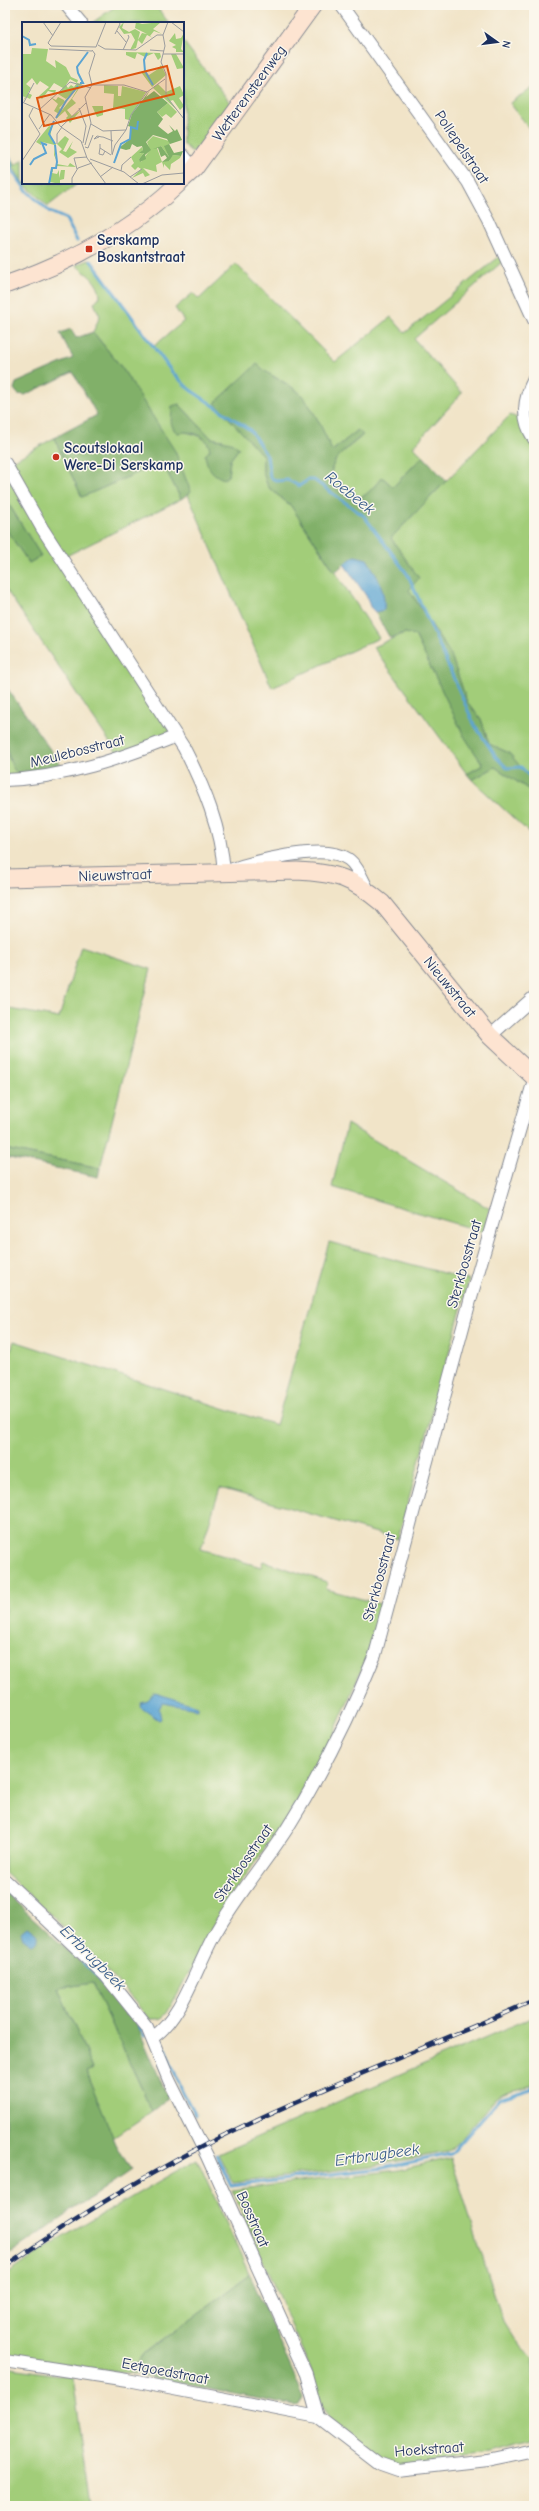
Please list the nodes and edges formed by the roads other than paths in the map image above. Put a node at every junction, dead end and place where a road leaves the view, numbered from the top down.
1 (66, 5) edge
2 (313, 5) edge
3 (341, 5) edge
4 (80, 22) edge
5 (184, 159) edge
6 (188, 174) edge
7 (178, 184) edge
8 (5, 285) edge
9 (534, 320) edge
10 (534, 379) edge
11 (534, 439) edge
12 (5, 463) edge
13 (177, 736) junction
14 (5, 780) edge
15 (224, 872) junction
16 (5, 878) edge
17 (534, 997) edge
18 (490, 1036) junction
19 (534, 1077) edge
20 (534, 1080) edge
21 (5, 1880) edge
22 (153, 2037) junction
23 (5, 2361) edge
24 (318, 2417) junction
25 (534, 2450) edge

1 - 4 street
2 - 6 street, Wetterensteenweg
3 - 9 street, Pollepelstraat
5 - 6 street
7 - 8 street
10 - 11 street
12 - 13 street
13 - 14 street, Meulebosstraat
13 - 15 street
15 - 16 street, Nieuwstraat
15 - 18 street, Nieuwstraat
17 - 18 street
18 - 19 street, Nieuwstraat
20 - 22 street, Sterkbosstraat
21 - 22 street, Bosstraat
22 - 24 street, Bosstraat
23 - 24 street, Eetgoedstraat
24 - 25 street, Hoekstraat

